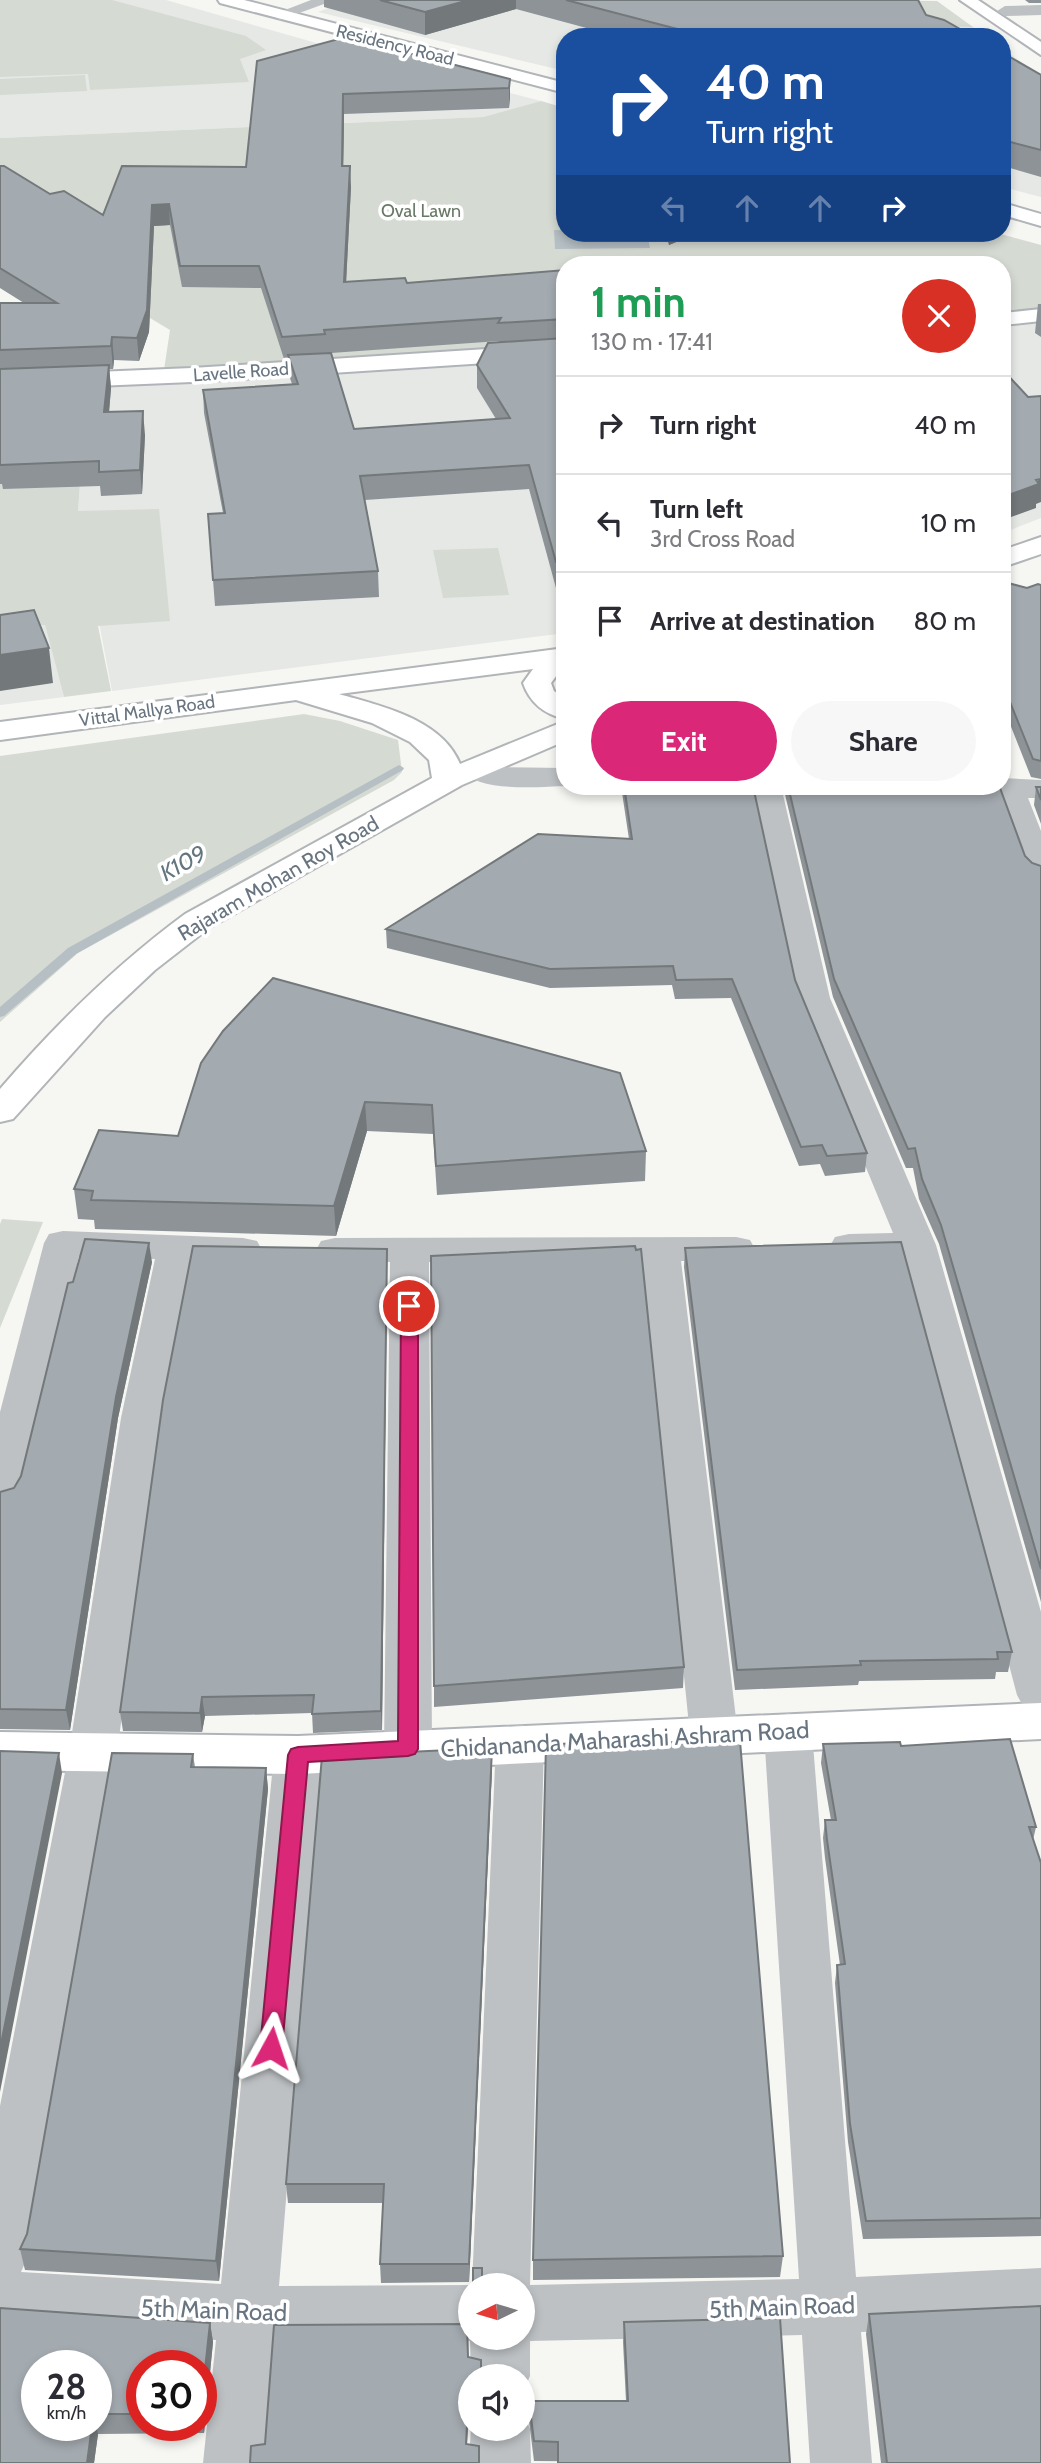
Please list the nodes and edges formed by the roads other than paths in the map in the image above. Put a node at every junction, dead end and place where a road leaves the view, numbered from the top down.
1 (226, 0) edge
2 (327, 0) edge
3 (959, 0) edge
4 (976, 3) edge
5 (1041, 10) edge
6 (1005, 11) junction
7 (280, 15) junction
8 (988, 28) edge
9 (1011, 28) edge
10 (1011, 28) edge
11 (1041, 37) edge
12 (1011, 44) edge
13 (1041, 50) edge
14 (1041, 65) edge
15 (556, 86) edge
16 (1011, 199) edge
17 (1041, 207) edge
18 (1011, 211) edge
19 (1011, 219) edge
20 (1041, 220) edge
21 (1041, 228) edge
22 (1041, 315) edge
23 (1011, 318) edge
24 (556, 352) edge
25 (0, 383) edge
26 (1041, 545) edge
27 (1011, 556) edge
28 (1041, 565) edge
29 (1011, 575) edge
30 (556, 657) edge
31 (556, 662) edge
32 (304, 688) junction
33 (556, 705) edge
34 (0, 731) edge
35 (556, 734) edge
36 (461, 775) junction
37 (556, 777) edge
38 (1011, 786) edge
39 (1041, 789) edge
40 (1011, 791) edge
41 (768, 795) edge
42 (1041, 872) edge
43 (0, 1111) edge
44 (917, 1245) junction
45 (809, 1247) edge
46 (768, 1248) edge
47 (176, 1250) junction
48 (410, 1250) junction
49 (660, 1250) junction
50 (0, 1496) edge
51 (1041, 1695) edge
52 (1041, 1721) edge
53 (788, 1732) junction
54 (713, 1735) junction
55 (520, 1743) junction
56 (408, 1749) junction
57 (0, 1751) edge
58 (93, 1752) junction
59 (298, 1755) junction
60 (0, 2254) edge
61 (501, 2273) edge
62 (1041, 2296) edge
63 (0, 2299) edge
64 (829, 2306) junction
65 (536, 2313) edge
66 (246, 2314) junction
67 (458, 2314) edge
68 (500, 2441) edge
69 (234, 2463) edge
70 (500, 2463) edge
71 (841, 2463) edge

1 - 7 main road, Residency Road
2 - 7 street
3 - 8 main road
4 - 6 main road
4 - 9 main road
5 - 6 street
6 - 11 main road
7 - 15 main road, Residency Road
10 - 13 main road
12 - 14 main road
16 - 17 main road
18 - 20 main road
19 - 21 main road
22 - 23 main road
24 - 25 main road, Lavelle Road
26 - 27 main road
28 - 29 main road
30 - 32 main road
31 - 33 main road
32 - 34 main road, Vittal Mallya Road
32 - 36 main road
35 - 36 main road, Rajaram Mohan Roy Road
36 - 37 street
36 - 43 main road, Rajaram Mohan Roy Road
38 - 39 street
40 - 42 street
41 - 44 street
44 - 45 street
44 - 51 street
46 - 49 street
47 - 48 street
47 - 50 street
47 - 58 street
48 - 49 street
48 - 56 street
49 - 54 street
52 - 53 main road, Chidananda Maharashi Ashram Road
53 - 54 main road, Chidananda Maharashi Ashram Road
53 - 64 street
54 - 55 main road, Chidananda Maharashi Ashram Road
55 - 56 main road, Chidananda Maharashi Ashram Road
55 - 61 street
56 - 59 main road, Chidananda Maharashi Ashram Road
57 - 58 main road, Chidananda Maharashi Ashram Road
58 - 59 main road, Chidananda Maharashi Ashram Road
58 - 60 street
59 - 66 street
62 - 64 street, 5th Main Road
63 - 66 street, 5th Main Road
64 - 65 street, 5th Main Road
64 - 71 street
66 - 67 street, 5th Main Road
66 - 69 street
68 - 70 street

